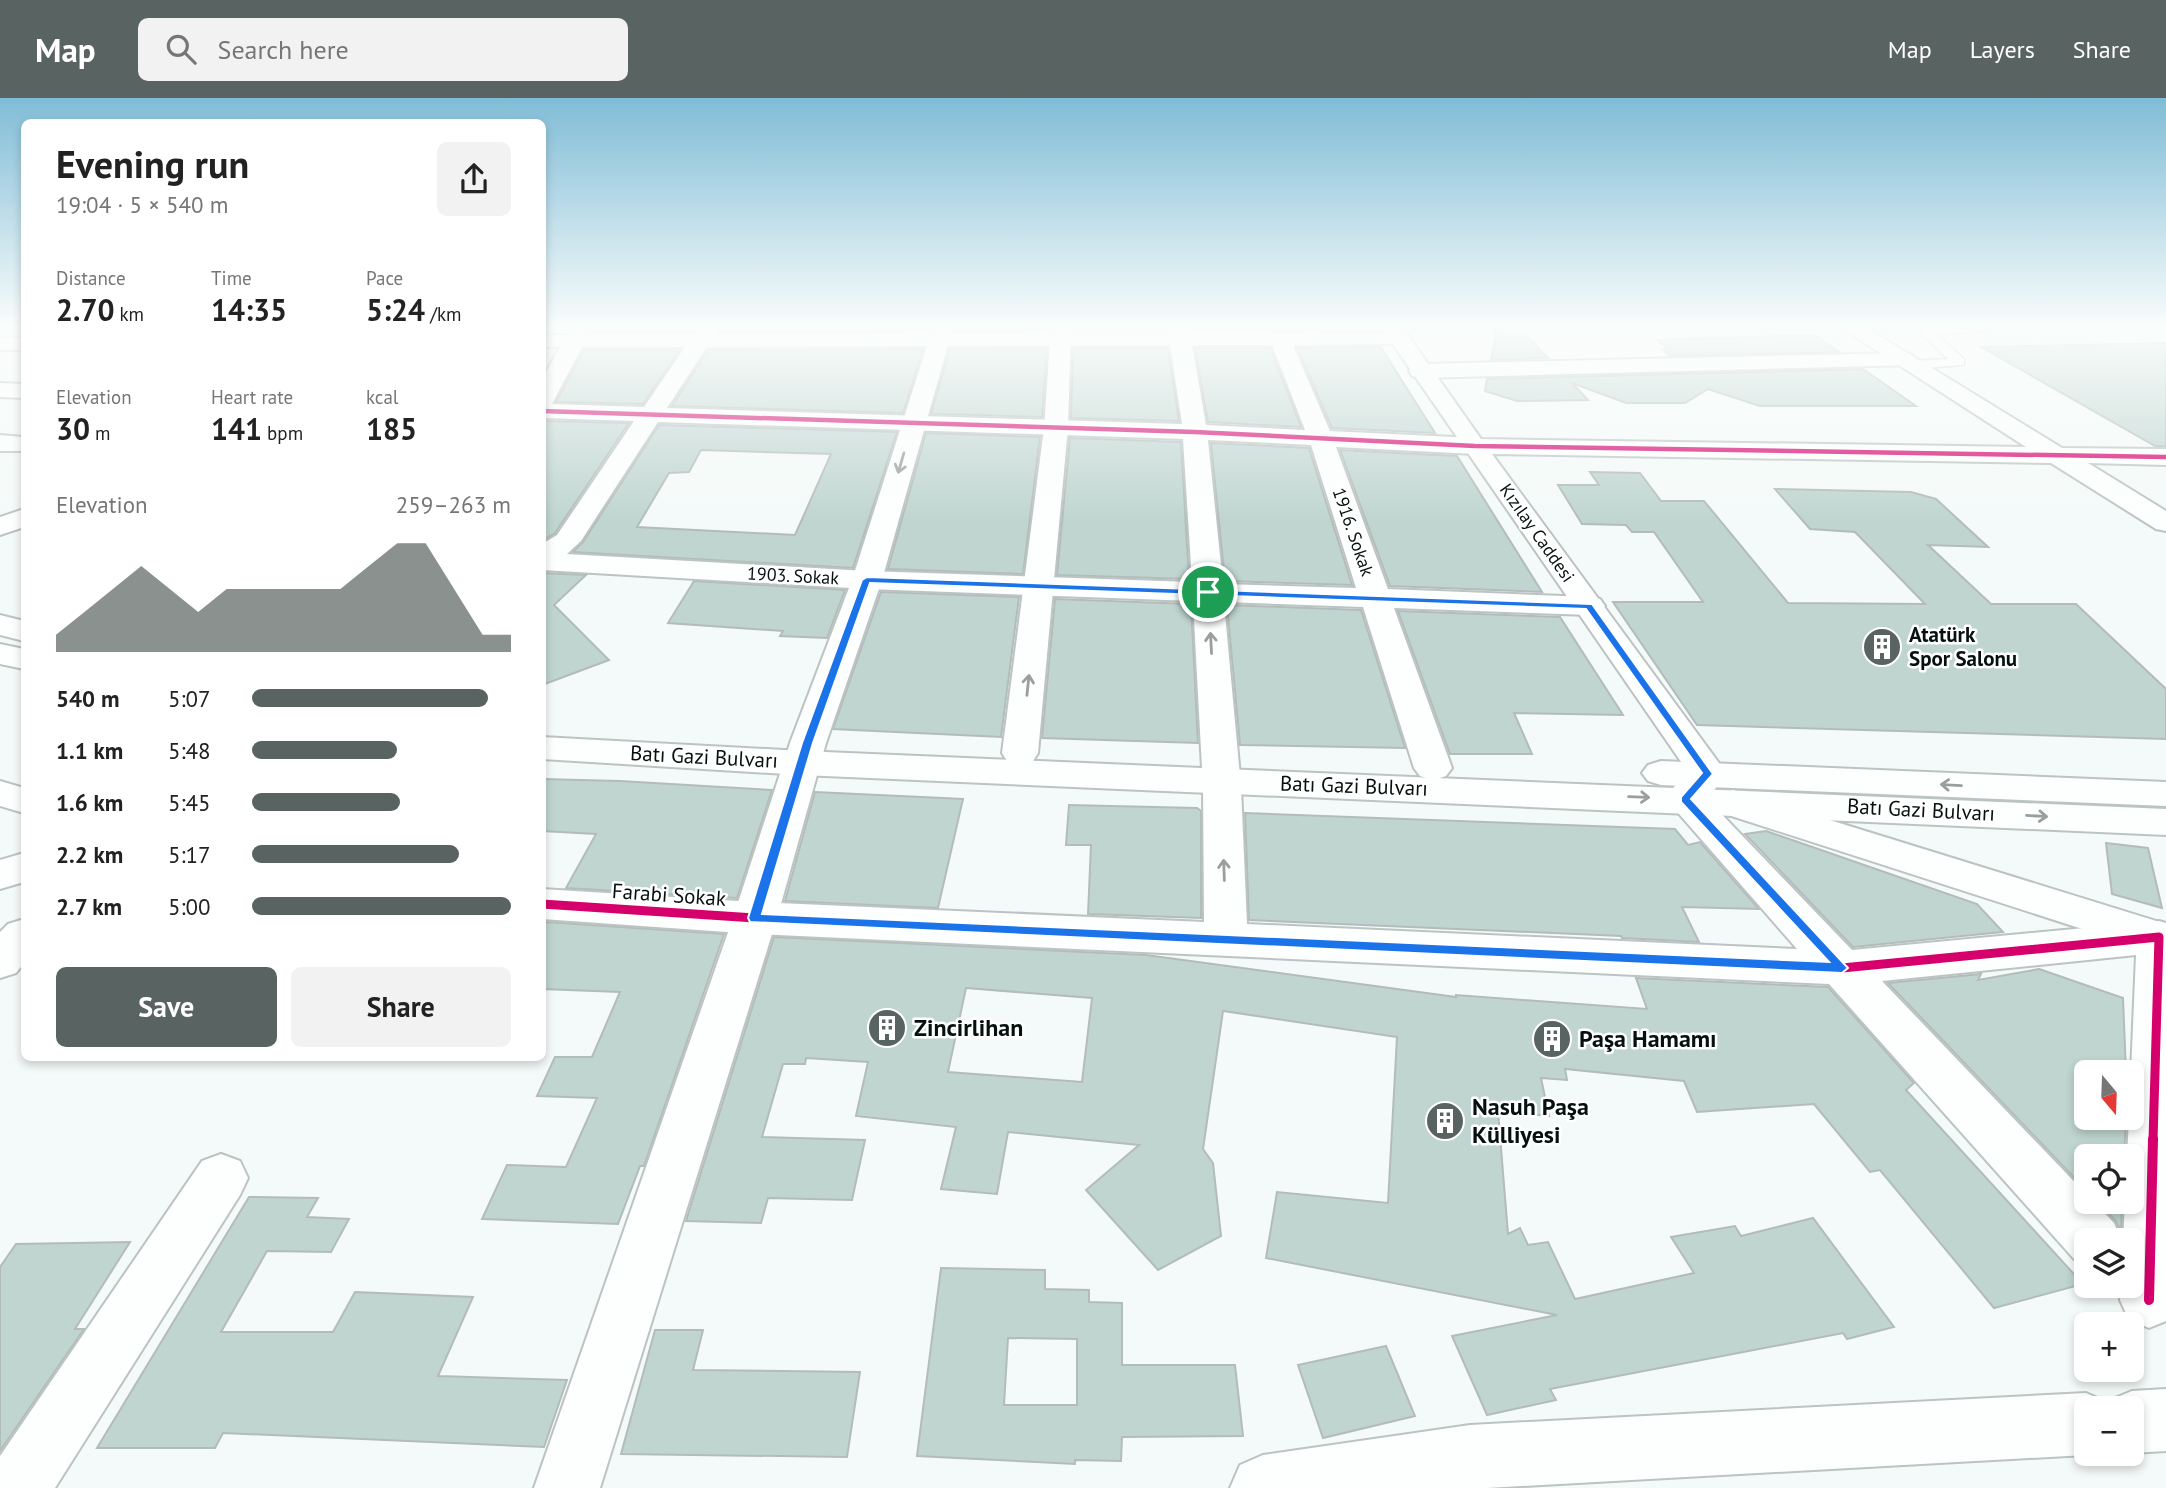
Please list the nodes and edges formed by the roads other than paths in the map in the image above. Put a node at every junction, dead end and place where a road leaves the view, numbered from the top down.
1 (665, 392) edge
2 (922, 392) edge
3 (1058, 392) edge
4 (1188, 392) edge
5 (1302, 392) edge
6 (1435, 392) edge
7 (1955, 392) edge
8 (546, 411) edge
9 (650, 413) junction
10 (913, 422) junction
11 (1056, 428) junction
12 (1195, 432) junction
13 (1321, 439) junction
14 (0, 443) edge
15 (21, 444) edge
16 (1475, 446) junction
17 (2062, 457) junction
18 (2166, 457) edge
19 (21, 518) edge
20 (2166, 523) edge
21 (0, 527) edge
22 (546, 556) edge
23 (546, 559) edge
24 (867, 580) junction
25 (1039, 587) junction
26 (1208, 592) junction
27 (1375, 598) junction
28 (1589, 606) junction
29 (0, 625) edge
30 (21, 630) edge
31 (0, 654) edge
32 (21, 658) edge
33 (546, 726) edge
34 (546, 748) edge
35 (805, 753) junction
36 (1020, 753) junction
37 (1433, 768) junction
38 (1219, 769) junction
39 (1708, 792) junction
40 (0, 793) edge
41 (2166, 794) edge
42 (21, 800) edge
43 (2166, 822) edge
44 (21, 868) edge
45 (0, 875) edge
46 (546, 904) edge
47 (754, 918) junction
48 (21, 938) edge
49 (1226, 938) junction
50 (2164, 941) edge
51 (0, 961) edge
52 (1842, 968) junction
53 (221, 1178) dead end
54 (2082, 1228) edge
55 (2149, 1300) edge
56 (2166, 1420) edge
57 (2144, 1421) edge
58 (2074, 1425) edge
59 (1477, 1473) edge
60 (17, 1488) edge
61 (567, 1488) edge
62 (1263, 1488) edge

1 - 9 street
2 - 10 street
3 - 11 street
4 - 12 street
5 - 13 street, 1916. Sokak
6 - 16 street, Kızılay Caddesi
7 - 17 street
8 - 9 street
9 - 10 street
9 - 22 street
10 - 11 street
10 -> 24 street
11 - 12 street
11 - 25 street
12 - 13 street
12 - 26 street
13 - 16 street
13 - 27 street, 1916. Sokak
14 - 15 street
16 - 17 street
16 - 28 street, Kızılay Caddesi
17 - 18 street
17 - 20 street
19 - 21 street
23 - 24 street, 1903. Sokak
24 - 25 street, 1903. Sokak
24 - 35 street
25 - 26 street, 1903. Sokak
36 -> 25 street
26 - 27 street, 1903. Sokak
38 -> 26 street
27 - 28 street, 1903. Sokak
27 - 37 street, 1916. Sokak
28 - 39 street, Kızılay Caddesi
29 - 30 street
31 - 32 street
33 - 35 street, Batı Gazi Bulvarı
34 - 35 street, Batı Gazi Bulvarı
35 - 36 street, Batı Gazi Bulvarı
35 - 38 street, Batı Gazi Bulvarı
35 - 47 street
36 - 38 street, Batı Gazi Bulvarı
37 - 38 street, Batı Gazi Bulvarı
37 - 39 street, Batı Gazi Bulvarı
38 -> 39 street, Batı Gazi Bulvarı
49 -> 38 street
41 -> 39 street, Batı Gazi Bulvarı
39 -> 43 street, Batı Gazi Bulvarı
39 - 50 street
39 - 52 street, Kızılay Caddesi
40 - 42 street
44 - 45 street
46 - 47 street, Farabi Sokak
47 - 49 street, Farabi Sokak
47 - 61 street
48 - 51 street
49 - 52 street, Farabi Sokak
50 - 52 street, Farabi Sokak
50 - 55 street
52 - 54 street, Kızılay Caddesi
53 - 60 street
56 - 57 street
58 - 59 street
59 - 62 street

